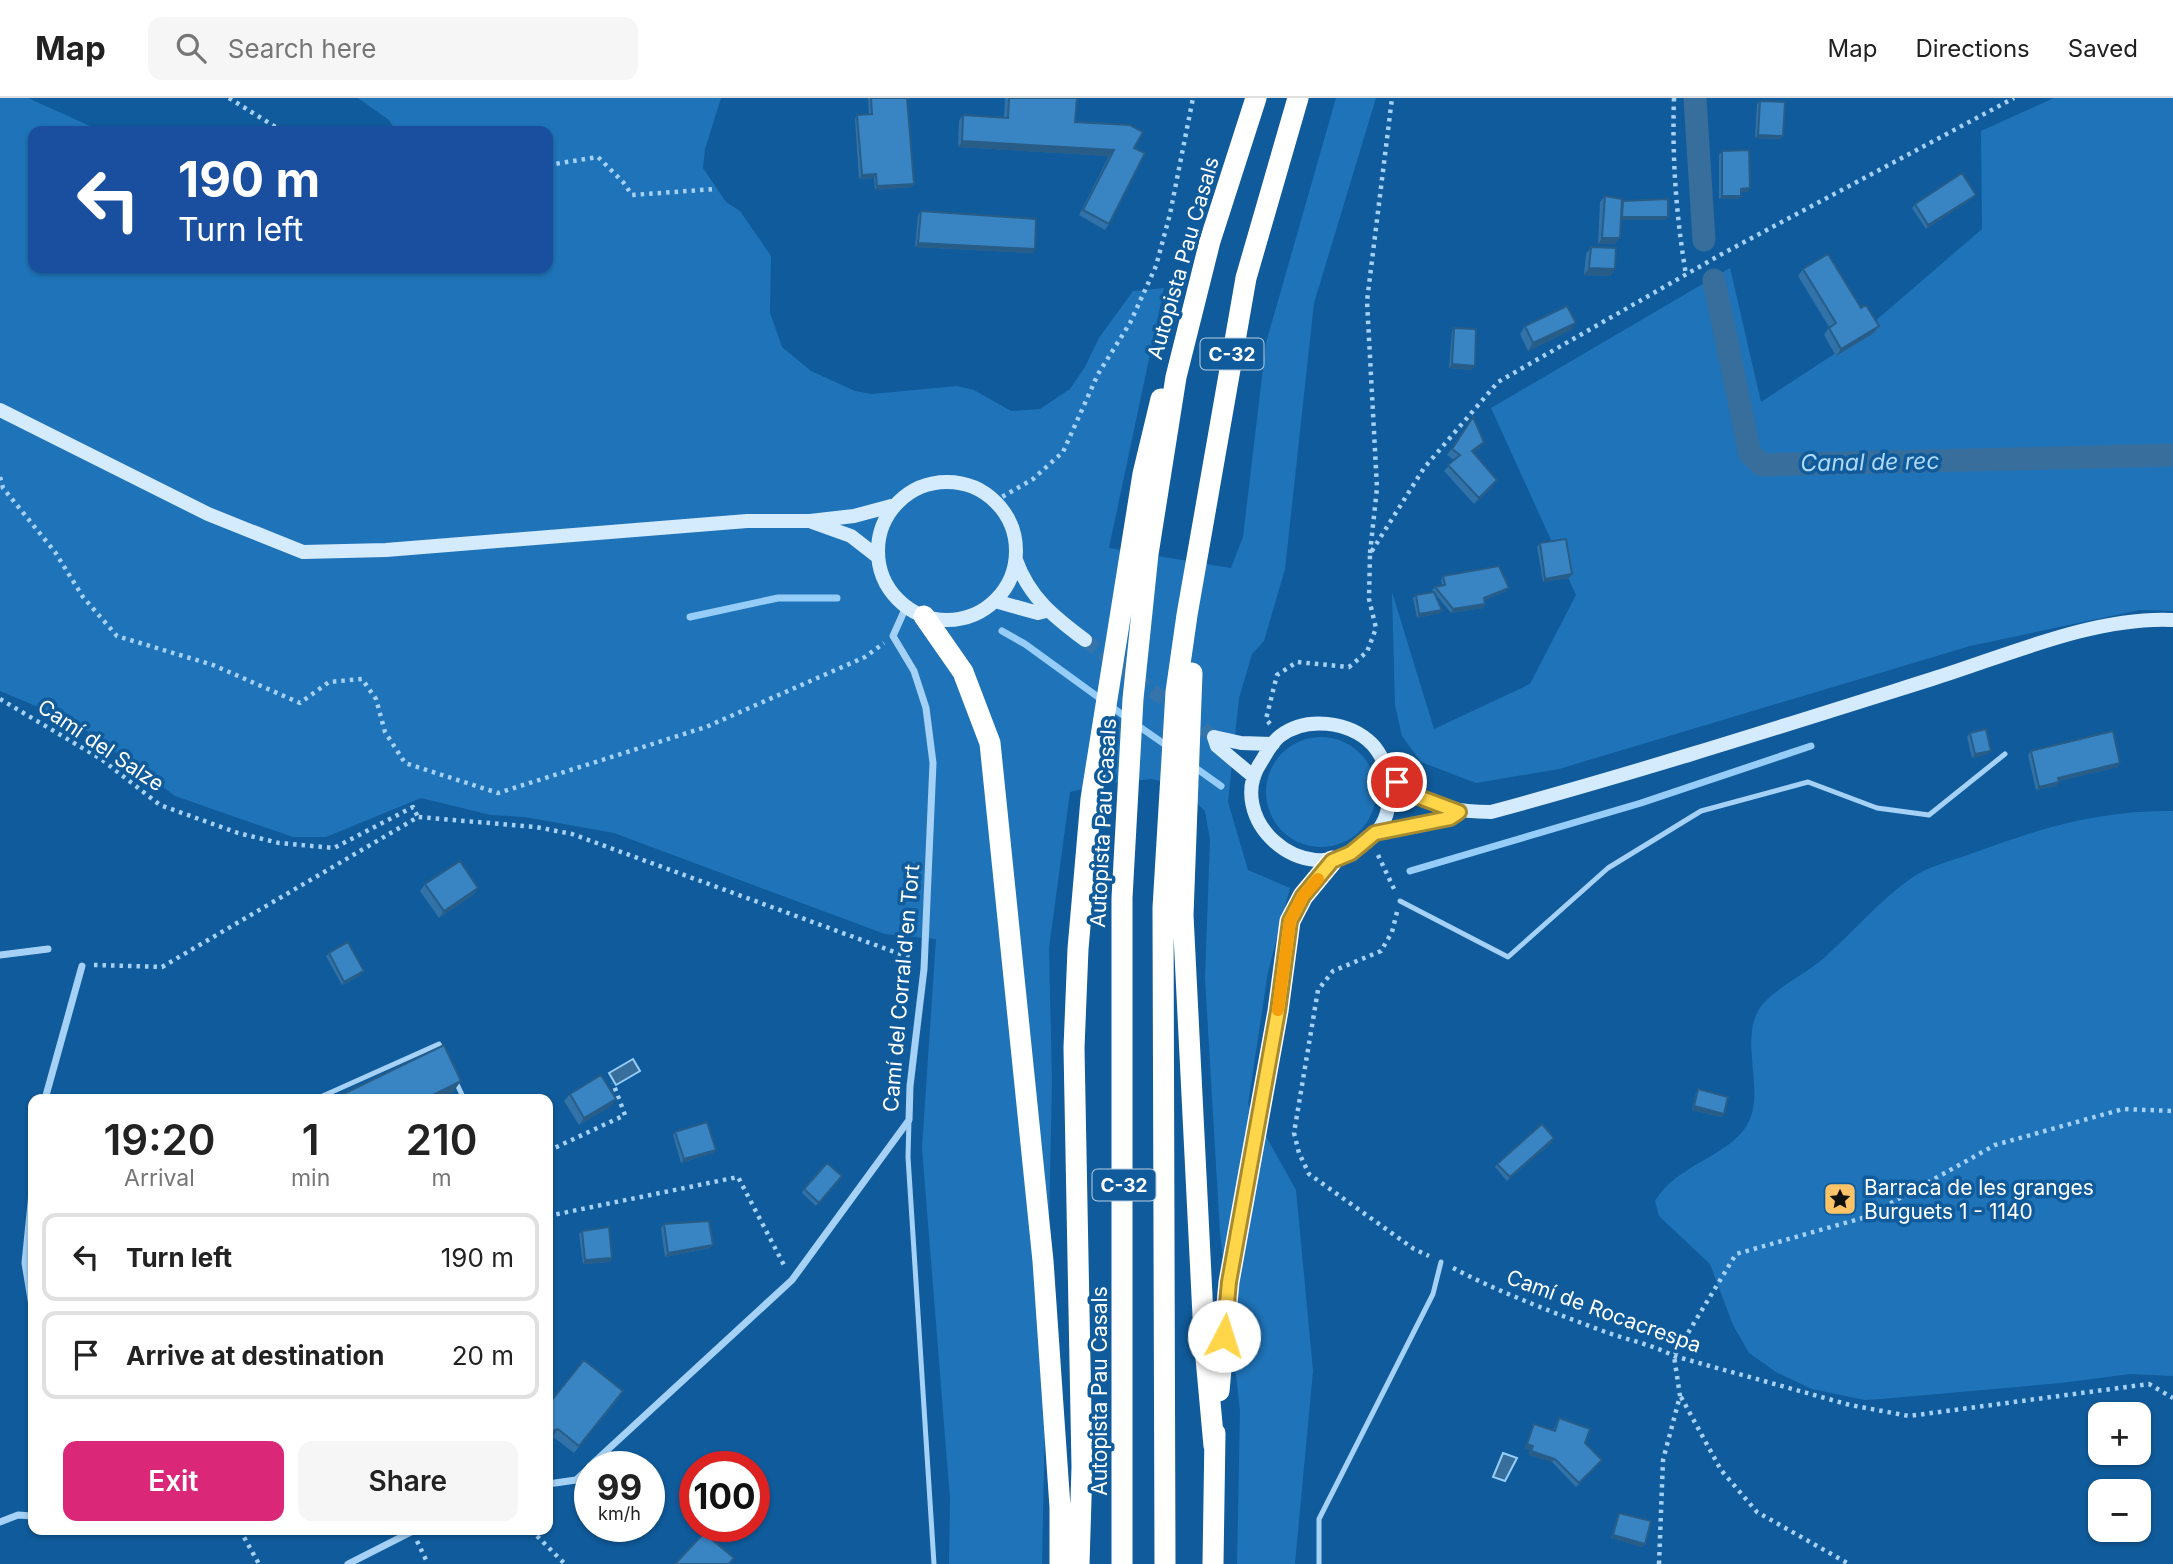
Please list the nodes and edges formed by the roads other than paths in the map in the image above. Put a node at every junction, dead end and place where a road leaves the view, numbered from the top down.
1 (1256, 98) edge
2 (1298, 98) edge
3 (0, 410) edge
4 (895, 505) junction
5 (810, 522) junction
6 (1140, 552) junction
7 (878, 557) junction
8 (1016, 561) junction
9 (995, 601) junction
10 (915, 611) junction
11 (1046, 611) junction
12 (2173, 620) edge
13 (1085, 640) tunnel mouth
14 (1277, 740) junction
15 (2005, 754) dead end
16 (1386, 771) junction
17 (1254, 777) junction
18 (1176, 810) junction
19 (1459, 812) junction
20 (1375, 833) junction
21 (1332, 861) junction
22 (1400, 901) dead end
23 (48, 949) dead end
24 (0, 955) edge
25 (82, 966) road end
26 (444, 1055) edge
27 (454, 1077) edge
28 (46, 1094) edge
29 (327, 1094) edge
30 (462, 1094) edge
31 (909, 1120) junction
32 (28, 1233) edge
33 (1441, 1262) road end
34 (28, 1281) edge
35 (1214, 1446) junction
36 (607, 1451) edge
37 (574, 1480) edge
38 (553, 1483) edge
39 (28, 1516) edge
40 (0, 1522) edge
41 (403, 1535) edge
42 (348, 1564) edge
43 (934, 1564) edge
44 (1060, 1564) edge
45 (1079, 1564) edge
46 (1122, 1564) edge
47 (1165, 1564) edge
48 (1213, 1564) edge
49 (1320, 1564) edge

1 - 6 highway, Autopista Pau Casals / C-32
2 - 18 highway, C-32
3 - 5 street
4 - 5 street
4 - 7 street
4 - 8 street
5 - 7 street
6 - 45 highway
6 - 46 highway, Autopista Pau Casals / C-32
7 - 10 street
8 - 9 street
8 - 11 street
9 - 10 street
9 - 11 street
10 - 31 street, Camí del Corral d'en Tort
10 - 44 highway
11 - 13 street
12 - 19 street
14 - 16 street
14 - 17 street
14 - 17 street
15 - 22 lane
16 - 19 street
16 - 20 street
17 - 21 street
18 - 35 highway
18 - 47 highway, C-32
19 - 20 street
20 - 21 street
21 - 35 highway
23 - 24 street
25 - 28 street
26 - 29 lane
27 - 30 lane
31 - 36 street, Camí del Corral d'en Tort
31 - 43 lane
32 - 34 street
33 - 49 lane
35 - 48 highway
37 - 38 street, Camí del Corral d'en Tort
39 - 40 street
41 - 42 street

